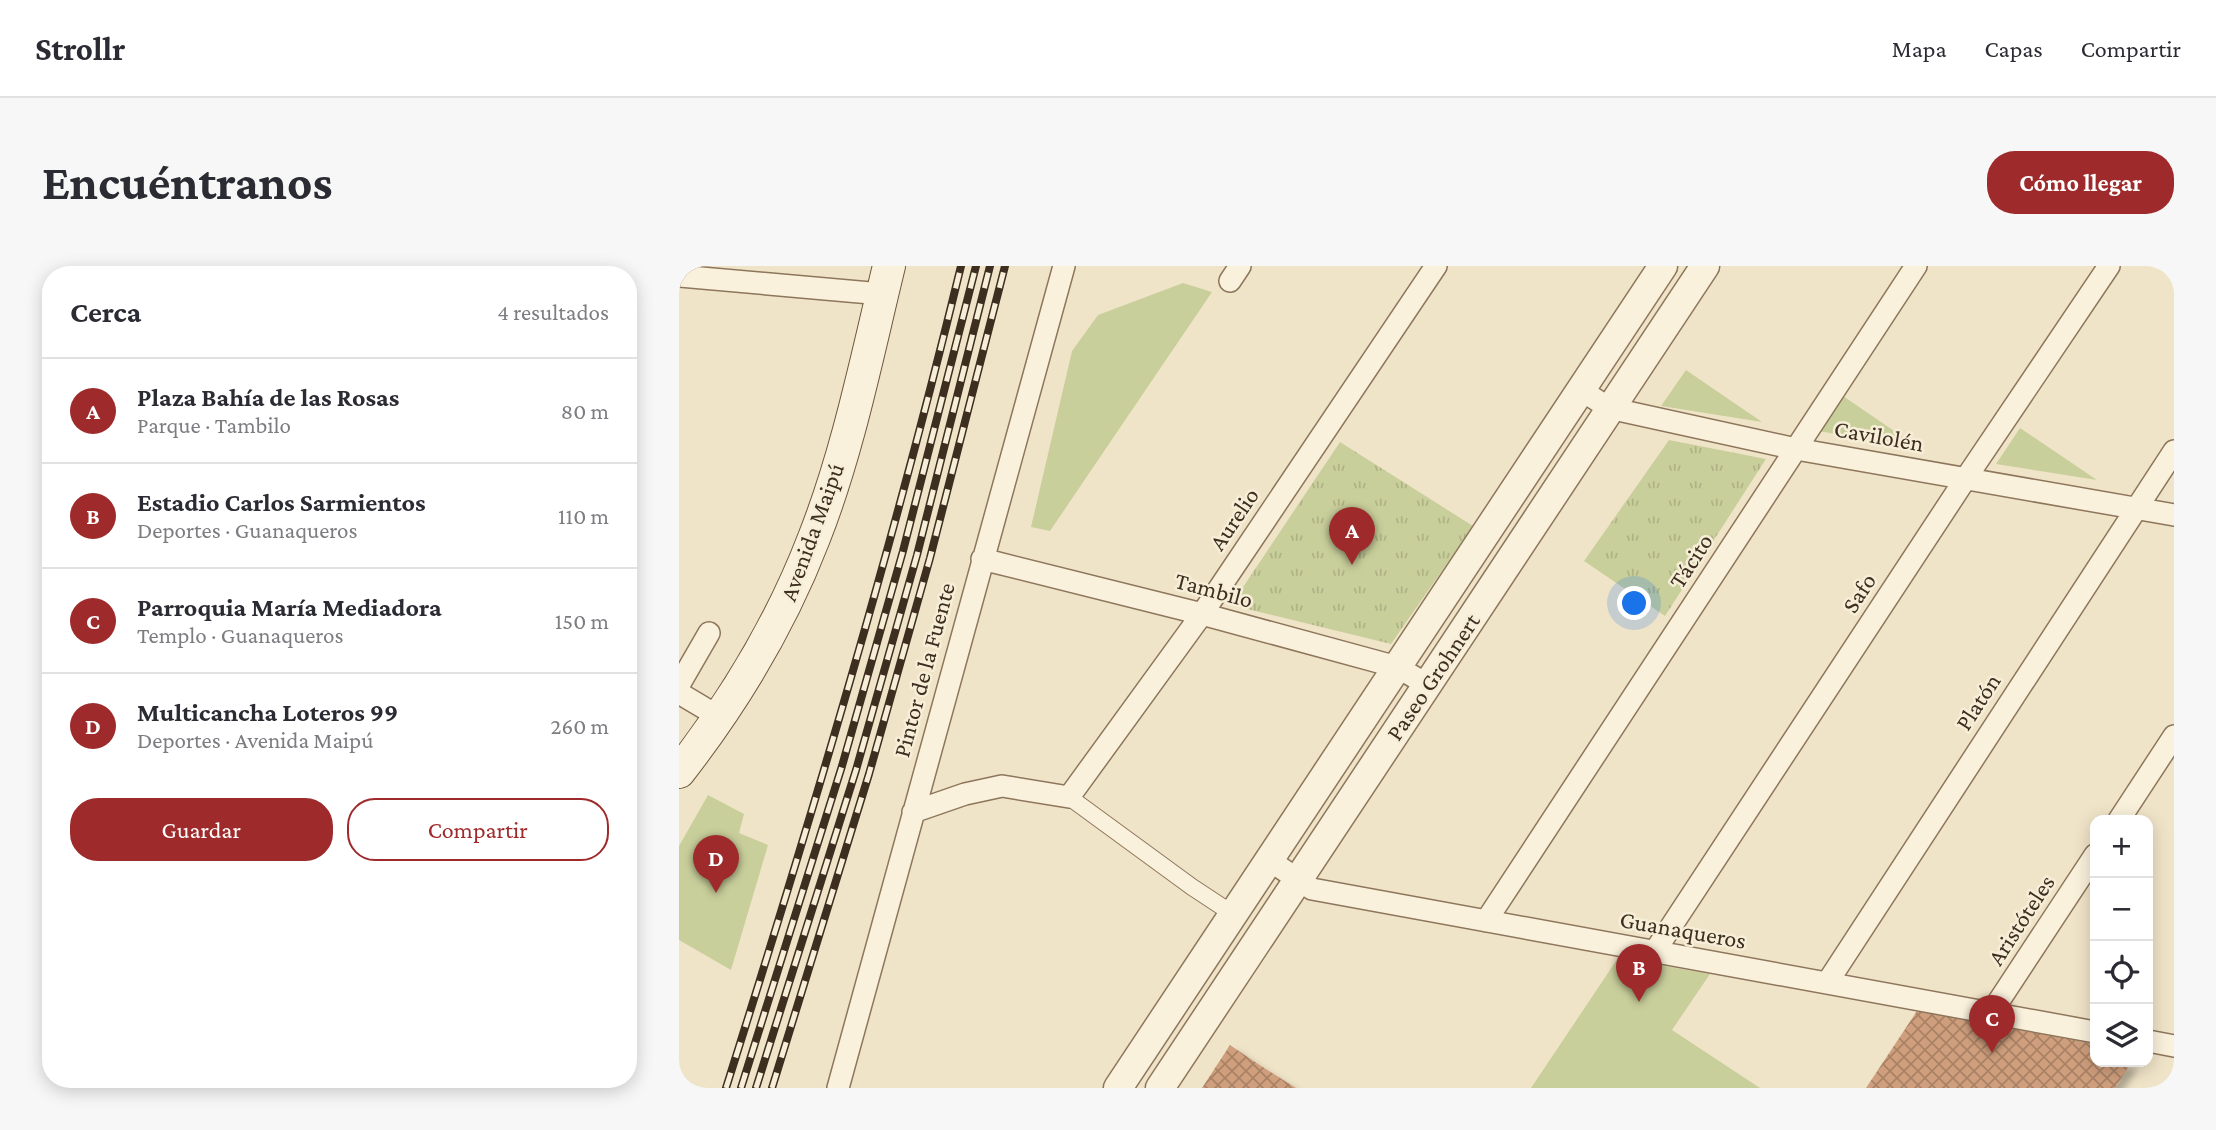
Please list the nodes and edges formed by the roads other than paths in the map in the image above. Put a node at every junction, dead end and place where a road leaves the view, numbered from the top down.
1 (1064, 266) edge
2 (1436, 266) edge
3 (1663, 266) edge
4 (1705, 266) edge
5 (1916, 266) edge
6 (2109, 266) edge
7 (679, 276) edge
8 (885, 280) edge
9 (1581, 390) junction
10 (1609, 408) junction
11 (1796, 449) junction
12 (2174, 451) edge
13 (1966, 478) junction
14 (2136, 508) junction
15 (2174, 515) edge
16 (982, 559) junction
17 (1202, 614) junction
18 (709, 633) dead end
19 (1397, 667) junction
20 (679, 685) edge
21 (1427, 685) junction
22 (679, 693) edge
23 (720, 718) junction
24 (2174, 736) edge
25 (679, 772) edge
26 (1069, 797) junction
27 (913, 812) junction
28 (2122, 815) edge
29 (1269, 860) junction
30 (2090, 863) edge
31 (1298, 880) junction
32 (1233, 914) junction
33 (1486, 921) junction
34 (1655, 951) junction
35 (1827, 983) junction
36 (1991, 1013) junction
37 (2090, 1031) edge
38 (1141, 1054) junction
39 (1165, 1081) edge
40 (838, 1088) edge
41 (1118, 1088) edge

1 - 16 street, Pintor de la Fuente
2 - 17 street, Aurelio
3 - 9 street, Paseo Grohnert
4 - 10 street, Paseo Grohnert
5 - 11 street, Tácito
6 - 13 street, Safo
7 - 8 street
8 - 23 main road, Avenida Maipú
9 - 10 street, Cavilolén
9 - 19 street, Paseo Grohnert
10 - 11 street, Cavilolén
10 - 21 street, Paseo Grohnert
11 - 13 street, Cavilolén
11 - 33 street, Tácito
12 - 14 street, Platón
13 - 14 street, Cavilolén
13 - 34 street, Safo
14 - 15 street, Cavilolén
14 - 35 street, Platón
16 - 17 street, Tambilo
16 - 27 street, Pintor de la Fuente
17 - 19 street, Tambilo
17 - 26 street, Aurelio
18 - 20 street
19 - 21 street, Tambilo
19 - 29 street, Paseo Grohnert
21 - 31 street, Paseo Grohnert
22 - 23 street
23 - 25 main road, Avenida Maipú
24 - 28 street
26 - 27 street
26 - 32 street
27 - 40 street, Pintor de la Fuente
29 - 31 street, Guanaqueros
29 - 32 street, Paseo Grohnert
30 - 36 street, Aristóteles
31 - 33 street, Guanaqueros
31 - 39 street, Paseo Grohnert
32 - 38 street, Paseo Grohnert
33 - 34 street, Guanaqueros
34 - 35 street, Guanaqueros
35 - 36 street, Guanaqueros
36 - 37 street, Guanaqueros
38 - 39 street
38 - 41 street, Paseo Grohnert

